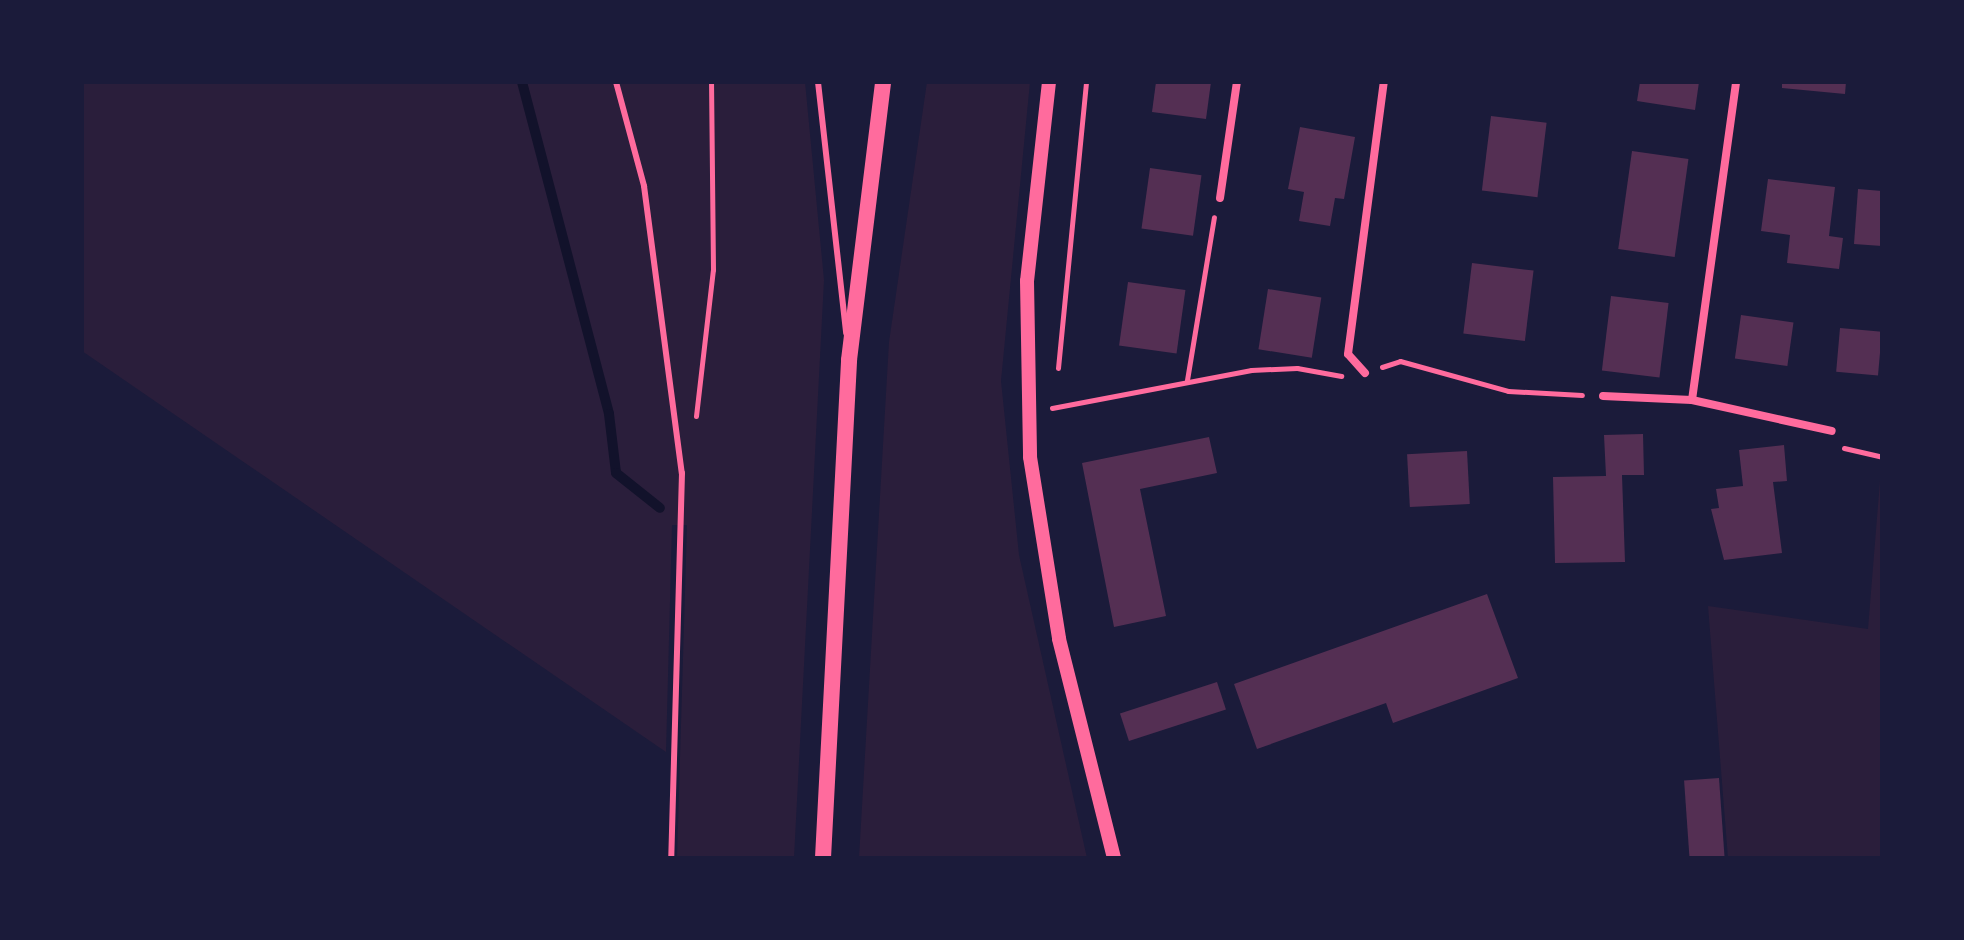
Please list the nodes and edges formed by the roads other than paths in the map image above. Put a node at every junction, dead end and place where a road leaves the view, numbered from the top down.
1 (616, 82) edge
2 (818, 82) edge
3 (883, 82) edge
4 (1049, 82) edge
5 (1237, 82) edge
6 (1384, 82) edge
7 (1736, 82) edge
8 (1220, 198) road end
9 (849, 360) junction
10 (1365, 373) road end
11 (1603, 396) road end
12 (1692, 400) junction
13 (1832, 431) road end
14 (671, 858) edge
15 (823, 858) edge
16 (1114, 858) edge

1 - 14 lane
2 - 9 lane
3 - 9 main road
4 - 16 street
5 - 8 street
6 - 10 street
7 - 12 street
9 - 15 main road
11 - 12 street
12 - 13 street

